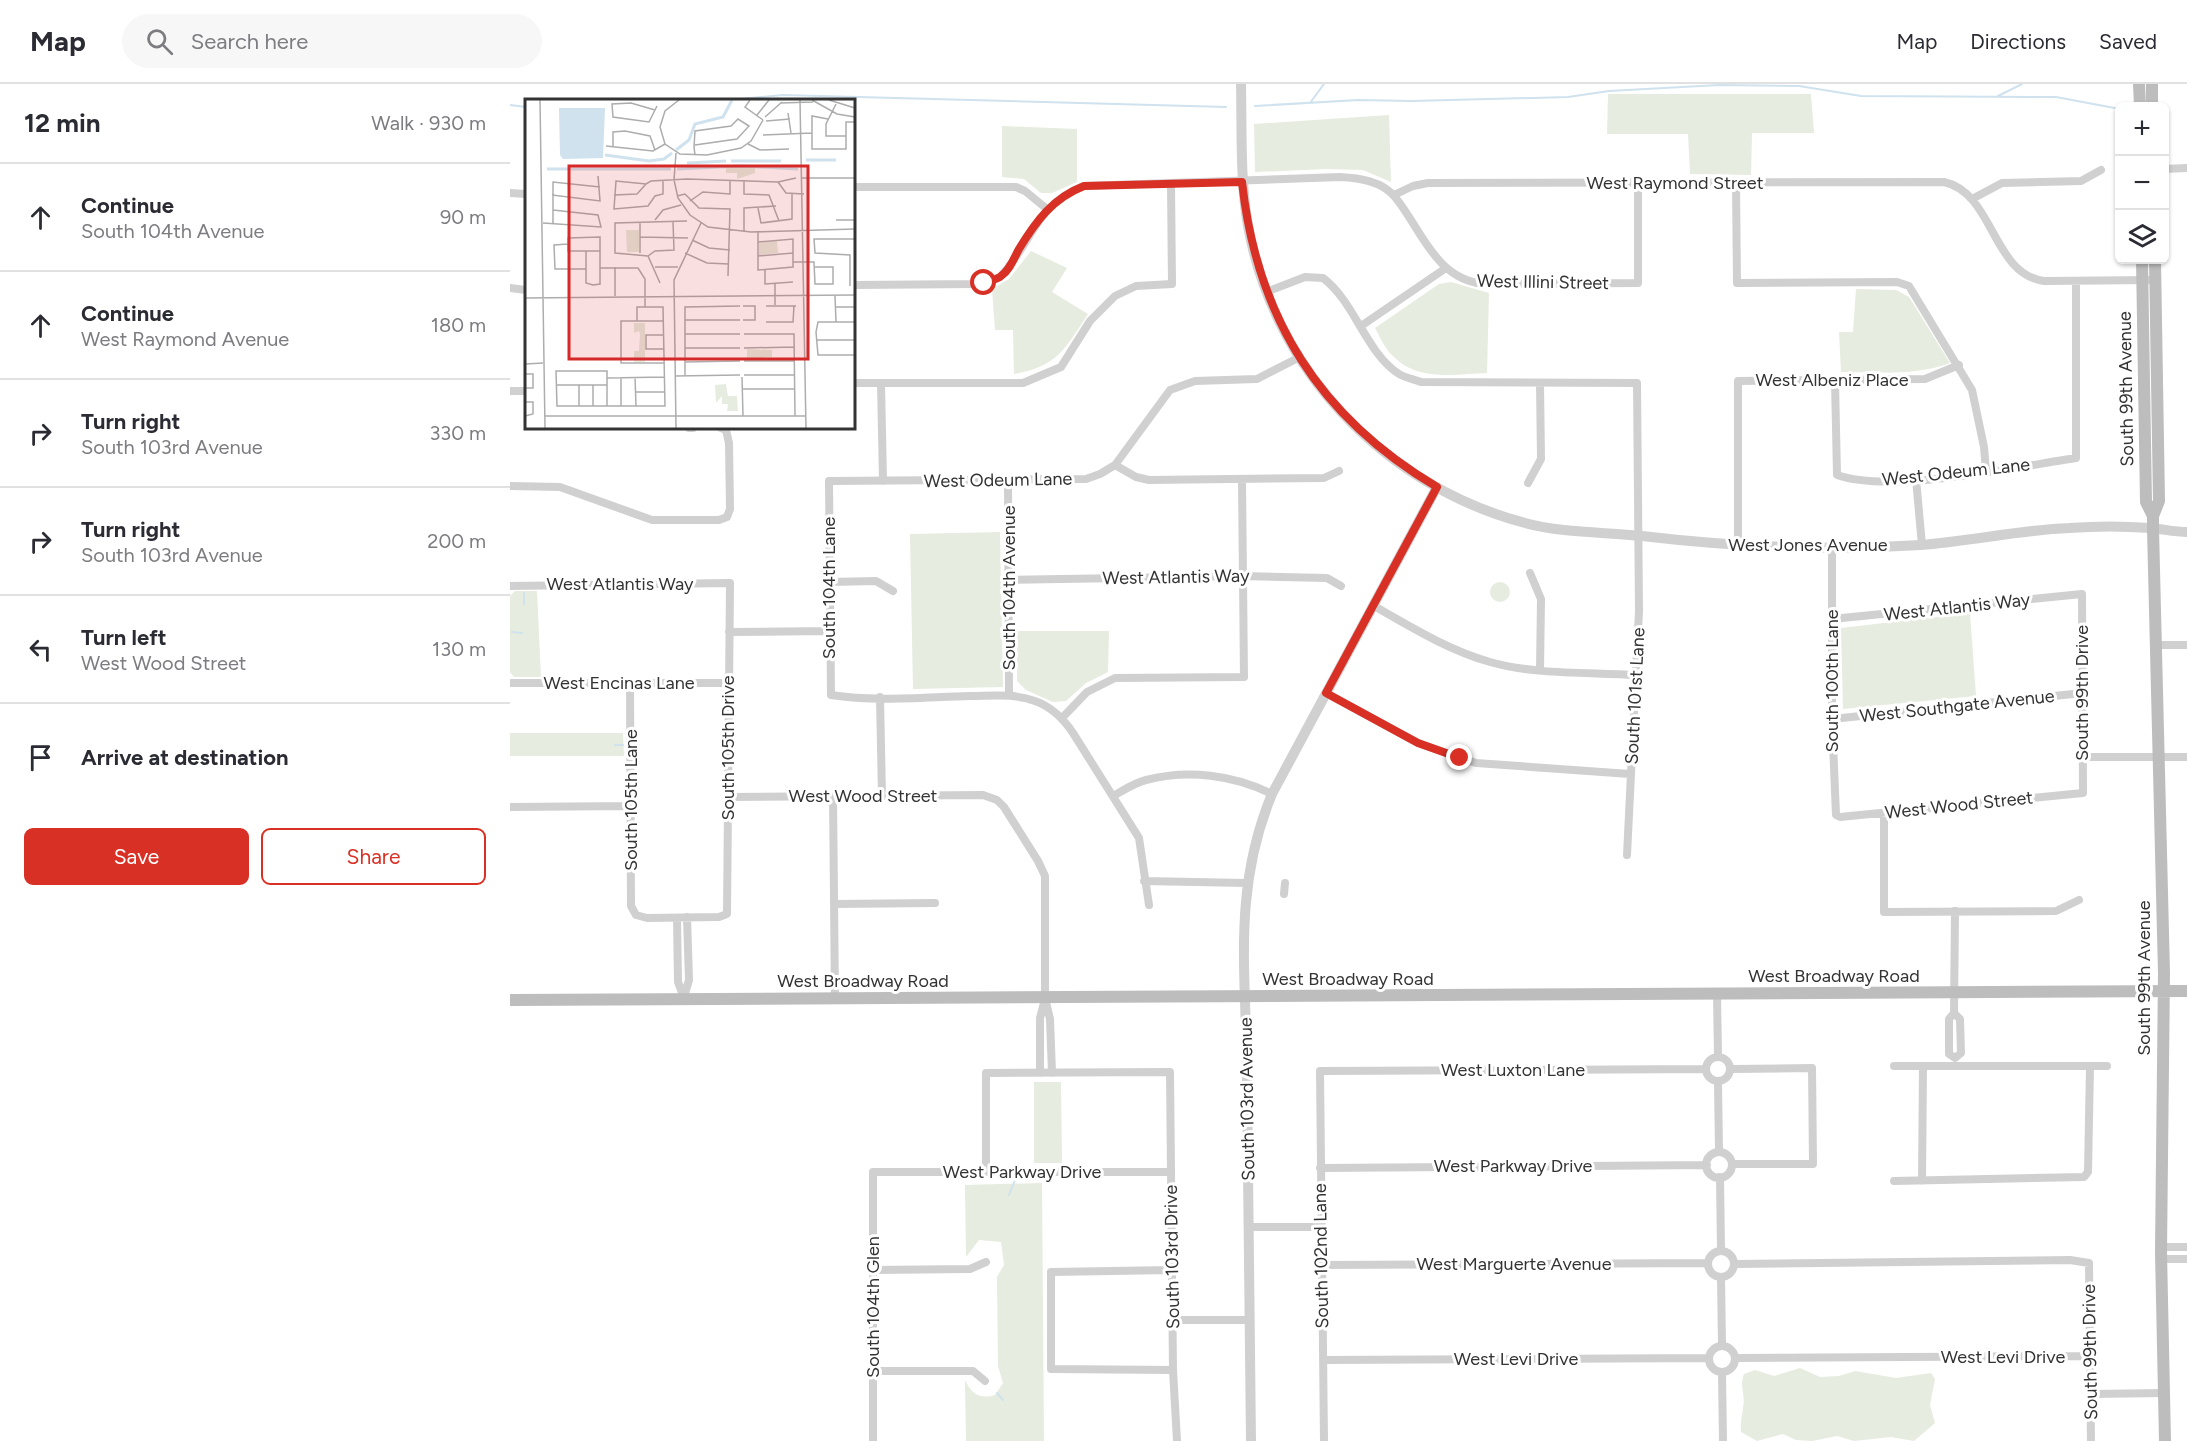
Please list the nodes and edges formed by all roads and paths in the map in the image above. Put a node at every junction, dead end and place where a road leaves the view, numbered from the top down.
1 (1241, 84) edge
2 (2139, 84) edge
3 (2152, 84) edge
4 (2140, 102) edge
5 (2152, 102) edge
6 (2187, 168) edge
7 (2169, 169) edge
8 (2101, 170) dead end
9 (1242, 182) junction
10 (1638, 183) junction
11 (1736, 183) junction
12 (1171, 185) junction
13 (855, 187) edge
14 (510, 193) edge
15 (525, 194) edge
16 (1394, 195) junction
17 (1972, 199) junction
18 (1047, 209) junction
19 (2143, 264) edge
20 (2154, 264) edge
21 (1446, 268) junction
22 (2149, 280) junction
23 (2076, 281) junction
24 (855, 285) edge
25 (510, 288) edge
26 (525, 290) edge
27 (1266, 292) junction
28 (1361, 326) junction
29 (1298, 357) junction
30 (1959, 365) junction
31 (1836, 381) junction
32 (855, 383) edge
33 (881, 383) junction
34 (1540, 383) junction
35 (723, 429) edge
36 (1115, 465) junction
37 (1339, 471) dead end
38 (1986, 471) junction
39 (1916, 480) junction
40 (829, 481) joint
41 (883, 481) junction
42 (1008, 481) junction
43 (1242, 481) junction
44 (1528, 483) dead end
45 (510, 486) edge
46 (1437, 487) junction
47 (2153, 522) junction
48 (2187, 532) edge
49 (1640, 536) junction
50 (1922, 545) junction
51 (1738, 547) junction
52 (1832, 547) junction
53 (1530, 573) dead end
54 (1243, 576) junction
55 (1008, 580) junction
56 (829, 582) junction
57 (730, 583) joint
58 (510, 586) edge
59 (1341, 586) dead end
60 (893, 591) dead end
61 (2082, 594) joint
62 (1374, 606) junction
63 (1832, 620) junction
64 (829, 631) junction
65 (729, 632) junction
66 (2155, 645) junction
67 (2187, 645) edge
68 (1540, 670) junction
69 (1636, 675) junction
70 (510, 683) edge
71 (630, 683) junction
72 (729, 683) junction
73 (1326, 693) junction
74 (2083, 693) junction
75 (1010, 695) junction
76 (880, 697) junction
77 (1062, 718) junction
78 (1832, 719) junction
79 (2083, 757) junction
80 (2187, 757) edge
81 (2158, 758) junction
82 (1630, 774) junction
83 (2083, 793) joint
84 (1272, 794) junction
85 (834, 796) junction
86 (882, 796) junction
87 (1113, 796) junction
88 (728, 797) junction
89 (631, 806) junction
90 (510, 807) edge
91 (1884, 813) junction
92 (1836, 815) joint
93 (1627, 855) dead end
94 (1144, 881) junction
95 (1246, 883) junction
96 (1285, 883) dead end
97 (1284, 894) dead end
98 (2079, 900) dead end
99 (935, 903) dead end
100 (834, 904) junction
101 (1149, 905) dead end
102 (1955, 911) junction
103 (687, 917) junction
104 (677, 918) junction
105 (2187, 991) edge
106 (2164, 992) junction
107 (1717, 994) junction
108 (1955, 994) junction
109 (684, 998) junction
110 (1045, 998) junction
111 (1246, 998) junction
112 (510, 1000) edge
113 (835, 1000) junction
114 (1718, 1057) junction
115 (1955, 1062) junction
116 (1894, 1066) dead end
117 (1923, 1066) junction
118 (2107, 1066) dead end
119 (2090, 1067) junction
120 (1706, 1069) junction
121 (1731, 1069) junction
122 (1320, 1071) joint
123 (1052, 1072) junction
124 (1040, 1073) junction
125 (1718, 1082) junction
126 (1719, 1152) junction
127 (1732, 1164) junction
128 (1707, 1165) junction
129 (1320, 1168) junction
130 (873, 1172) joint
131 (986, 1172) junction
132 (1170, 1172) junction
133 (1720, 1177) junction
134 (1922, 1180) junction
135 (1894, 1181) dead end
136 (1248, 1227) junction
137 (1321, 1227) junction
138 (2187, 1247) edge
139 (1721, 1250) junction
140 (2161, 1253) junction
141 (2187, 1259) edge
142 (986, 1262) dead end
143 (1707, 1263) junction
144 (1734, 1264) junction
145 (1321, 1265) junction
146 (1172, 1269) junction
147 (873, 1270) junction
148 (1721, 1277) junction
149 (1173, 1320) junction
150 (1250, 1320) junction
151 (1722, 1345) junction
152 (2090, 1356) junction
153 (1709, 1358) junction
154 (1736, 1358) junction
155 (1323, 1360) junction
156 (1173, 1370) junction
157 (872, 1371) junction
158 (1722, 1372) junction
159 (985, 1381) dead end
160 (2164, 1393) junction
161 (2091, 1394) junction
162 (873, 1441) edge
163 (1177, 1441) edge
164 (1251, 1441) edge
165 (1324, 1441) edge
166 (1723, 1441) edge
167 (2091, 1441) edge
168 (2165, 1441) edge

1 - 9 street
2 - 4 main road
3 - 5 main road
6 - 7 street
8 - 17 street
9 - 12 street
9 - 16 street
9 - 27 street
10 - 11 street, West Raymond Street
10 - 16 street, West Raymond Street
10 - 21 street, West Illini Street
11 - 17 street, West Raymond Street
11 - 30 street
12 - 18 street
12 - 33 street
13 - 18 street
14 - 15 street
16 - 21 street
17 - 23 street
18 - 24 street
19 - 22 main road, South 99th Avenue
20 - 22 main road, South 99th Avenue
21 - 28 street
22 - 23 street
22 - 47 main road, South 99th Avenue
23 - 38 street, West Odeum Lane
25 - 26 street
27 - 28 street
27 - 29 street
28 - 34 street
29 - 36 street
29 - 46 street
30 - 31 street, West Albeniz Place
30 - 38 street
31 - 39 street, West Odeum Lane
31 - 51 street, West Albeniz Place
32 - 33 street
33 - 41 street
34 - 44 street
34 - 49 street, South 101st Lane
35 - 45 street
36 - 42 street, West Odeum Lane
36 - 43 street
37 - 43 street
38 - 39 street, West Odeum Lane
39 - 50 street
40 - 41 street, West Odeum Lane
40 - 56 street, South 104th Lane
41 - 42 street, West Odeum Lane
42 - 55 street, South 104th Avenue
43 - 54 street
46 - 49 street, West Jones Avenue
46 - 62 street, South 103rd Avenue
47 - 48 street, West Jones Avenue
47 - 50 street, West Jones Avenue
47 - 66 main road, South 99th Avenue
49 - 51 street, West Jones Avenue
49 - 69 street, South 101st Lane
50 - 52 street, West Jones Avenue
51 - 52 street, West Jones Avenue
52 - 63 street, South 100th Lane
53 - 68 street
54 - 55 street, West Atlantis Way
54 - 59 street, West Atlantis Way
54 - 77 street
55 - 75 street, South 104th Avenue
56 - 60 street
56 - 64 street, South 104th Lane
57 - 58 street, West Atlantis Way
57 - 65 street, South 105th Drive
61 - 63 street, West Atlantis Way
61 - 74 street, South 99th Drive
62 - 68 street
62 - 73 street, South 103rd Avenue
63 - 78 street, South 100th Lane
64 - 65 street
64 - 76 street, South 104th Lane
65 - 72 street, South 105th Drive
66 - 67 street
66 - 81 main road, South 99th Avenue
68 - 69 street
69 - 82 street, South 101st Lane
70 - 71 street, West Encinas Lane
71 - 72 street, West Encinas Lane
71 - 89 street, South 105th Lane
72 - 88 street, South 105th Drive
73 - 82 street
73 - 84 street, South 103rd Avenue
74 - 78 street, West Southgate Avenue
74 - 79 street, South 99th Drive
75 - 76 street
75 - 77 street
76 - 86 street
77 - 87 street
78 - 92 street, South 100th Lane
79 - 81 street
79 - 83 street, South 99th Drive
80 - 81 street
81 - 106 main road, South 99th Avenue
82 - 93 street, South 101st Lane
83 - 91 street, West Wood Street
84 - 87 street
84 - 95 street, South 103rd Avenue
85 - 86 street, West Wood Street
85 - 88 street, West Wood Street
85 - 100 street
86 - 110 street, West Wood Street
87 - 94 street
88 - 103 street, South 105th Drive
89 - 90 street
89 - 104 street, South 105th Lane
91 - 92 street, West Wood Street
91 - 102 street
94 - 95 street
94 - 101 street
95 - 111 street, South 103rd Avenue
96 - 97 street
98 - 102 street
99 - 100 street
100 - 113 street
102 - 108 street
103 - 104 street
103 - 109 street
104 - 109 street
105 - 106 main road, West Broadway Road
106 - 108 main road, West Broadway Road
106 - 140 main road, South 99th Avenue
107 - 108 main road, West Broadway Road
107 - 111 main road, West Broadway Road
107 - 114 street
108 - 115 street
109 - 112 main road, West Broadway Road
109 - 113 main road, West Broadway Road
110 - 111 main road, West Broadway Road
110 - 113 main road, West Broadway Road
110 - 123 street
110 - 124 street
111 - 136 street, South 103rd Avenue
114 - 120 street
114 - 121 street
115 - 117 street
115 - 119 street
116 - 117 street
117 - 134 street
118 - 119 street
119 - 134 street
120 - 122 street, West Luxton Lane
120 - 125 street
121 - 125 street
121 - 127 street
122 - 129 street, South 102nd Lane
123 - 124 street
123 - 132 street, South 103rd Drive
124 - 131 street
125 - 126 street
126 - 127 street
126 - 128 street
127 - 133 street
128 - 129 street, West Parkway Drive
128 - 133 street
129 - 137 street, South 102nd Lane
130 - 131 street, West Parkway Drive
130 - 147 street, South 104th Glen
131 - 132 street, West Parkway Drive
132 - 146 street, South 103rd Drive
133 - 139 street
134 - 135 street
136 - 137 street
136 - 150 street, South 103rd Avenue
137 - 145 street, South 102nd Lane
138 - 140 street
139 - 143 street
139 - 144 street
140 - 141 street
140 - 160 main road, South 99th Avenue
142 - 147 street
143 - 145 street, West Marguerte Avenue
143 - 148 street
144 - 148 street
144 - 152 street, South 99th Drive
145 - 155 street, South 102nd Lane
146 - 149 street, South 103rd Drive
146 - 156 street
147 - 157 street, South 104th Glen
148 - 151 street
149 - 150 street
149 - 156 street, South 103rd Drive
150 - 164 street, South 103rd Avenue
151 - 153 street
151 - 154 street
152 - 154 street, West Levi Drive
152 - 161 street, South 99th Drive
153 - 155 street, West Levi Drive
153 - 158 street
154 - 158 street
155 - 165 street, South 102nd Lane
156 - 163 street, South 103rd Drive
157 - 159 street
157 - 162 street, South 104th Glen
158 - 166 street
160 - 161 street
160 - 168 main road, South 99th Avenue
161 - 167 street, South 99th Drive

